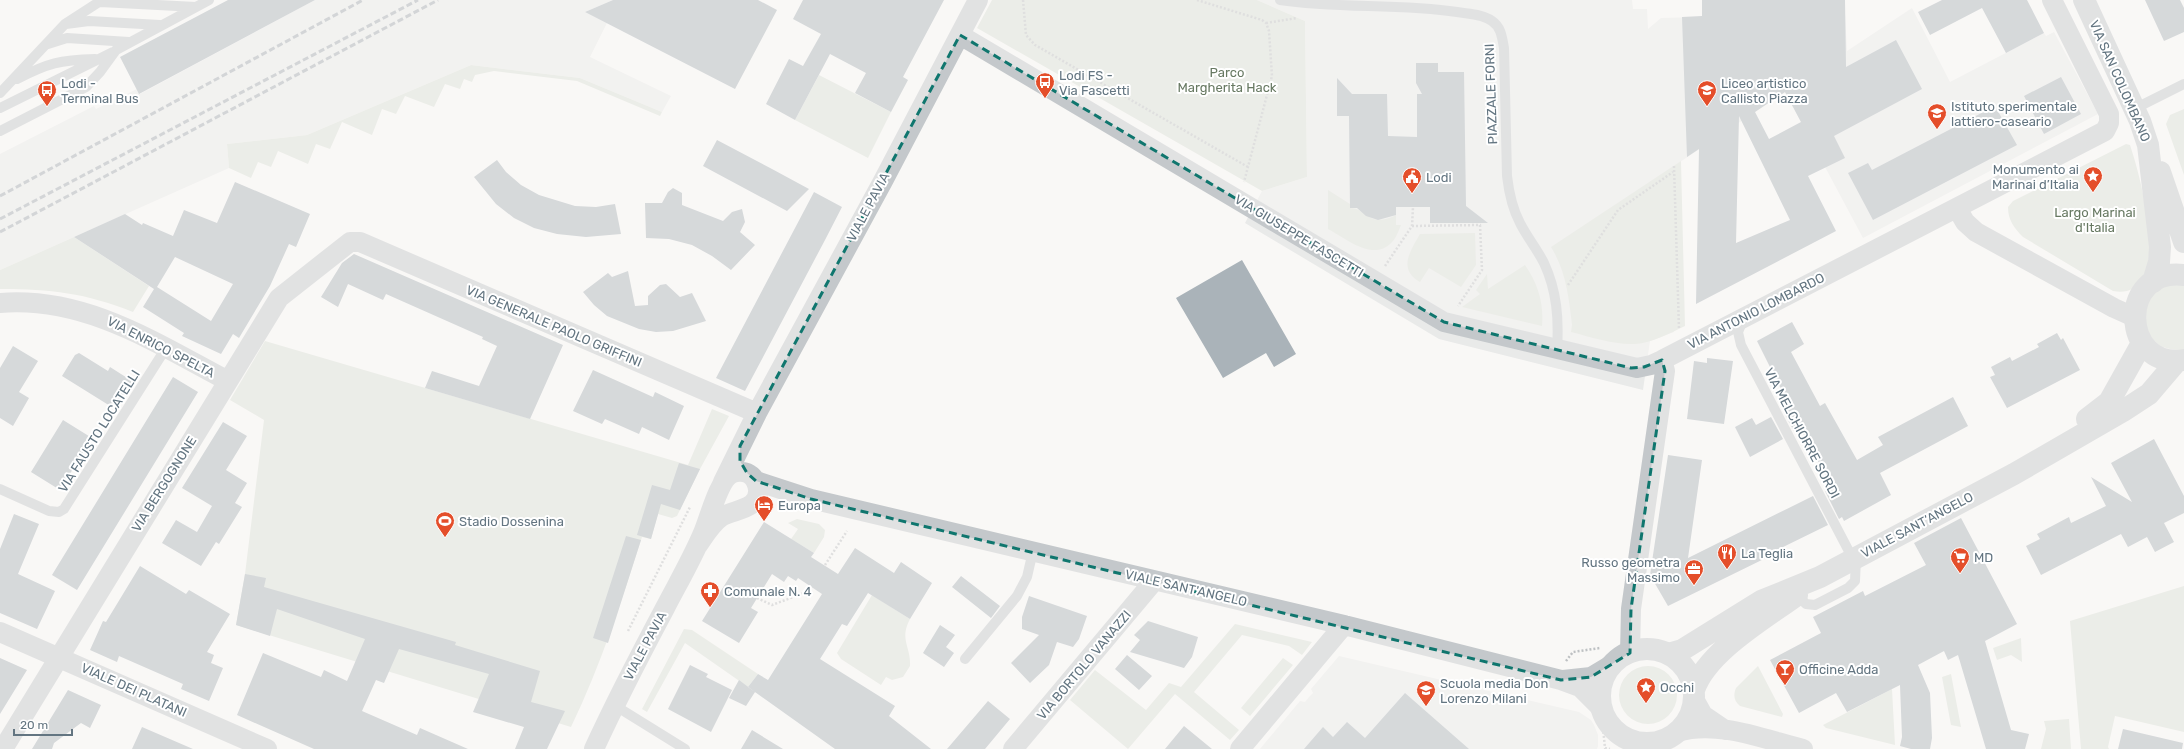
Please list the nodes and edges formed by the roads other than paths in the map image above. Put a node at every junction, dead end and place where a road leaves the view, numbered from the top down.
1 (209, 0) edge
2 (978, 0) edge
3 (1280, 0) edge
4 (2052, 0) edge
5 (2084, 0) edge
6 (101, 1) edge
7 (196, 7) junction
8 (64, 24) junction
9 (161, 25) junction
10 (960, 36) junction
11 (129, 42) junction
12 (46, 44) junction
13 (116, 50) junction
14 (98, 59) junction
15 (10, 83) junction
16 (2184, 84) edge
17 (0, 93) edge
18 (0, 108) edge
19 (2134, 109) junction
20 (0, 131) edge
21 (2148, 145) junction
22 (1957, 208) junction
23 (350, 242) joint
24 (2184, 242) edge
25 (2184, 275) edge
26 (2153, 282) junction
27 (0, 303) edge
28 (1745, 317) junction
29 (2134, 317) junction
30 (2142, 343) junction
31 (166, 348) junction
32 (1557, 350) junction
33 (1662, 360) junction
34 (2180, 361) edge
35 (228, 381) junction
36 (757, 413) junction
37 (740, 446) junction
38 (2014, 474) junction
39 (751, 477) junction
40 (722, 484) junction
41 (0, 489) edge
42 (811, 499) junction
43 (746, 506) junction
44 (698, 545) junction
45 (1033, 551) junction
46 (1855, 558) junction
47 (1820, 577) junction
48 (1154, 581) junction
49 (1797, 595) junction
50 (1344, 626) junction
51 (0, 632) edge
52 (1630, 652) junction
53 (1668, 654) junction
54 (58, 657) junction
55 (965, 659) dead end
56 (1611, 665) junction
57 (1561, 680) junction
58 (1693, 694) junction
59 (614, 706) junction
60 (1602, 709) junction
61 (1613, 728) junction
62 (1725, 730) junction
63 (1661, 740) edge
64 (3, 749) edge
65 (267, 749) edge
66 (594, 749) edge
67 (686, 749) edge
68 (1013, 749) edge
69 (1240, 749) edge
70 (1617, 749) edge
71 (1803, 749) edge

1 - 7 lane
2 - 10 street, VIALE PAVIA
3 - 32 lane, PIAZZALE FORNI
4 - 22 street, VIA ANTONIO LOMBARDO
5 - 19 street, VIA SAN COLOMBANO
6 - 7 lane
6 - 8 lane
7 - 9 lane
8 - 9 lane
8 - 12 lane
9 - 11 lane
10 - 32 street, VIA GIUSEPPE FASCETTI
10 - 36 street, VIALE PAVIA
11 - 12 lane
11 - 13 lane
12 - 15 lane
13 - 14 lane
13 - 20 lane
14 - 15 lane
14 - 18 lane
15 - 17 lane
16 - 19 lane
19 - 21 street, VIA SAN COLOMBANO
21 - 24 street
21 - 26 street, VIA SAN COLOMBANO
22 - 28 street, VIA ANTONIO LOMBARDO
22 - 29 street
23 - 35 street, VIA BERGOGNONE
23 - 36 street, VIA GENERALE PAOLO GRIFFINI
25 - 26 street
26 - 29 street
27 - 31 street, VIA ENRICO SPELTA
28 - 33 street, VIA ANTONIO LOMBARDO
28 - 46 lane, VIA MELCHIORRE SORDI
29 - 30 street
30 - 34 street
30 - 38 street, VIALE SANT’ANGELO
31 - 35 street, VIA ENRICO SPELTA
31 - 41 lane, VIA FAUSTO LOCATELLI
32 - 33 street, VIA GIUSEPPE FASCETTI
33 - 52 street
34 - 38 street, VIALE SANT’ANGELO
35 - 54 street, VIA BERGOGNONE
36 - 37 street, VIALE PAVIA
37 - 39 street
37 - 40 street
38 - 46 street, VIALE SANT’ANGELO
39 - 40 street
39 - 42 street
39 - 43 street
40 - 43 street
40 - 44 street
42 - 43 street
42 - 45 street, VIALE SANT'ANGELO
43 - 44 street
44 - 59 street, VIALE PAVIA
45 - 48 street, VIALE SANT'ANGELO
45 - 55 lane
46 - 47 street, VIALE SANT’ANGELO
46 - 49 lane
47 - 49 street, VIALE SANT’ANGELO
47 - 53 street, VIALE SANT’ANGELO
48 - 50 street, VIALE SANT'ANGELO
48 - 68 street, VIA BORTOLO VANAZZI
49 - 58 street, VIALE SANT’ANGELO
50 - 57 street, VIALE SANT'ANGELO
50 - 69 street
51 - 54 street, VIALE DEI PLATANI
52 - 53 street
52 - 56 street
53 - 58 street
54 - 64 street, VIA BERGOGNONE
54 - 65 street, VIALE DEI PLATANI
56 - 57 street, VIALE SANT'ANGELO
56 - 60 street
57 - 60 street, VIALE SANT'ANGELO
58 - 62 street
58 - 63 street
59 - 66 street, VIALE PAVIA
59 - 67 lane
60 - 61 street
61 - 63 street
61 - 70 street
62 - 63 street
62 - 71 street

